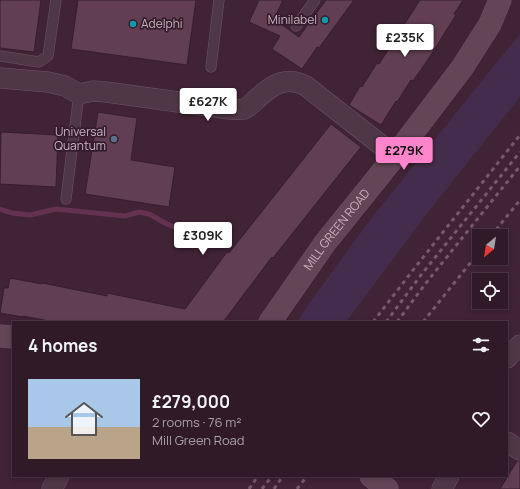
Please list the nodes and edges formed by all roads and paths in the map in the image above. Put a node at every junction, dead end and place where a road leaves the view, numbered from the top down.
1 (56, 0) edge
2 (219, 0) edge
3 (315, 0) edge
4 (500, 0) edge
5 (296, 26) dead end
6 (0, 56) edge
7 (211, 67) dead end
8 (0, 78) edge
9 (79, 94) junction
10 (395, 156) junction
11 (66, 199) dead end
12 (271, 321) edge
13 (0, 336) edge
14 (12, 338) edge
15 (520, 345) edge
16 (508, 357) edge
17 (508, 443) edge
18 (520, 450) edge
19 (58, 477) edge
20 (372, 477) edge
21 (448, 477) edge
22 (52, 489) edge
23 (387, 489) edge
24 (442, 489) edge

1 - 6 lane
2 - 7 lane
3 - 5 lane
4 - 10 street, MILL GREEN ROAD
8 - 9 street
9 - 10 street
9 - 11 lane
10 - 12 street, MILL GREEN ROAD
13 - 14 street
15 - 16 street
17 - 18 street
19 - 22 street
20 - 23 street
21 - 24 street

